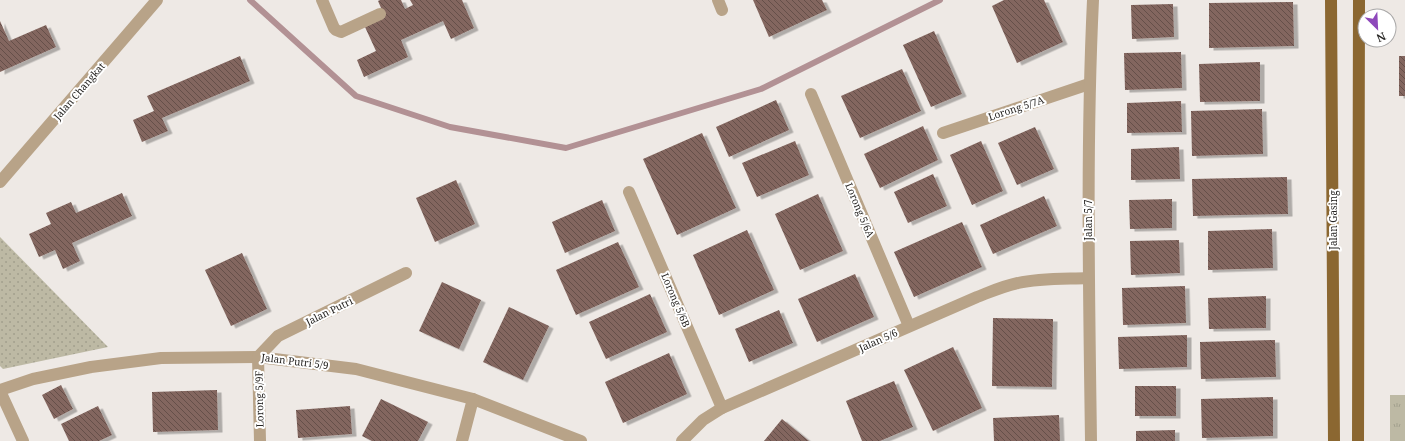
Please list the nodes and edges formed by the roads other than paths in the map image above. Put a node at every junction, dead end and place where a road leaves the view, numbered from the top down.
1 (157, 0) edge
2 (322, 0) edge
3 (1093, 0) edge
4 (1331, 0) edge
5 (1359, 0) edge
6 (380, 14) dead end
7 (1089, 84) junction
8 (811, 94) dead end
9 (943, 132) dead end
10 (0, 182) edge
11 (629, 192) dead end
12 (406, 273) dead end
13 (1088, 278) junction
14 (909, 326) junction
15 (258, 357) junction
16 (0, 391) edge
17 (473, 399) junction
18 (722, 408) junction
19 (23, 441) edge
20 (260, 441) edge
21 (462, 441) edge
22 (581, 441) edge
23 (682, 441) edge
24 (1091, 441) edge
25 (1334, 441) edge
26 (1358, 441) edge

1 - 10 street, Jalan Changkat
2 - 6 street
3 - 7 street, Jalan 5/7
4 - 25 main road, Jalan Gasing
5 - 26 main road
7 - 9 street, Lorong 5/7A
7 - 13 street, Jalan 5/7
8 - 14 street, Lorong 5/6A
11 - 18 street, Lorong 5/6B
12 - 15 street, Jalan Putri
13 - 14 street, Jalan 5/6
13 - 24 street, Jalan 5/7
14 - 18 street, Jalan 5/6
15 - 16 street, Jalan Putri 5/9
15 - 17 street, Jalan Putri 5/9
15 - 20 street, Lorong 5/9F
16 - 19 street
17 - 21 street
17 - 22 street, Jalan Putri 5/9
18 - 23 street, Jalan 5/6

